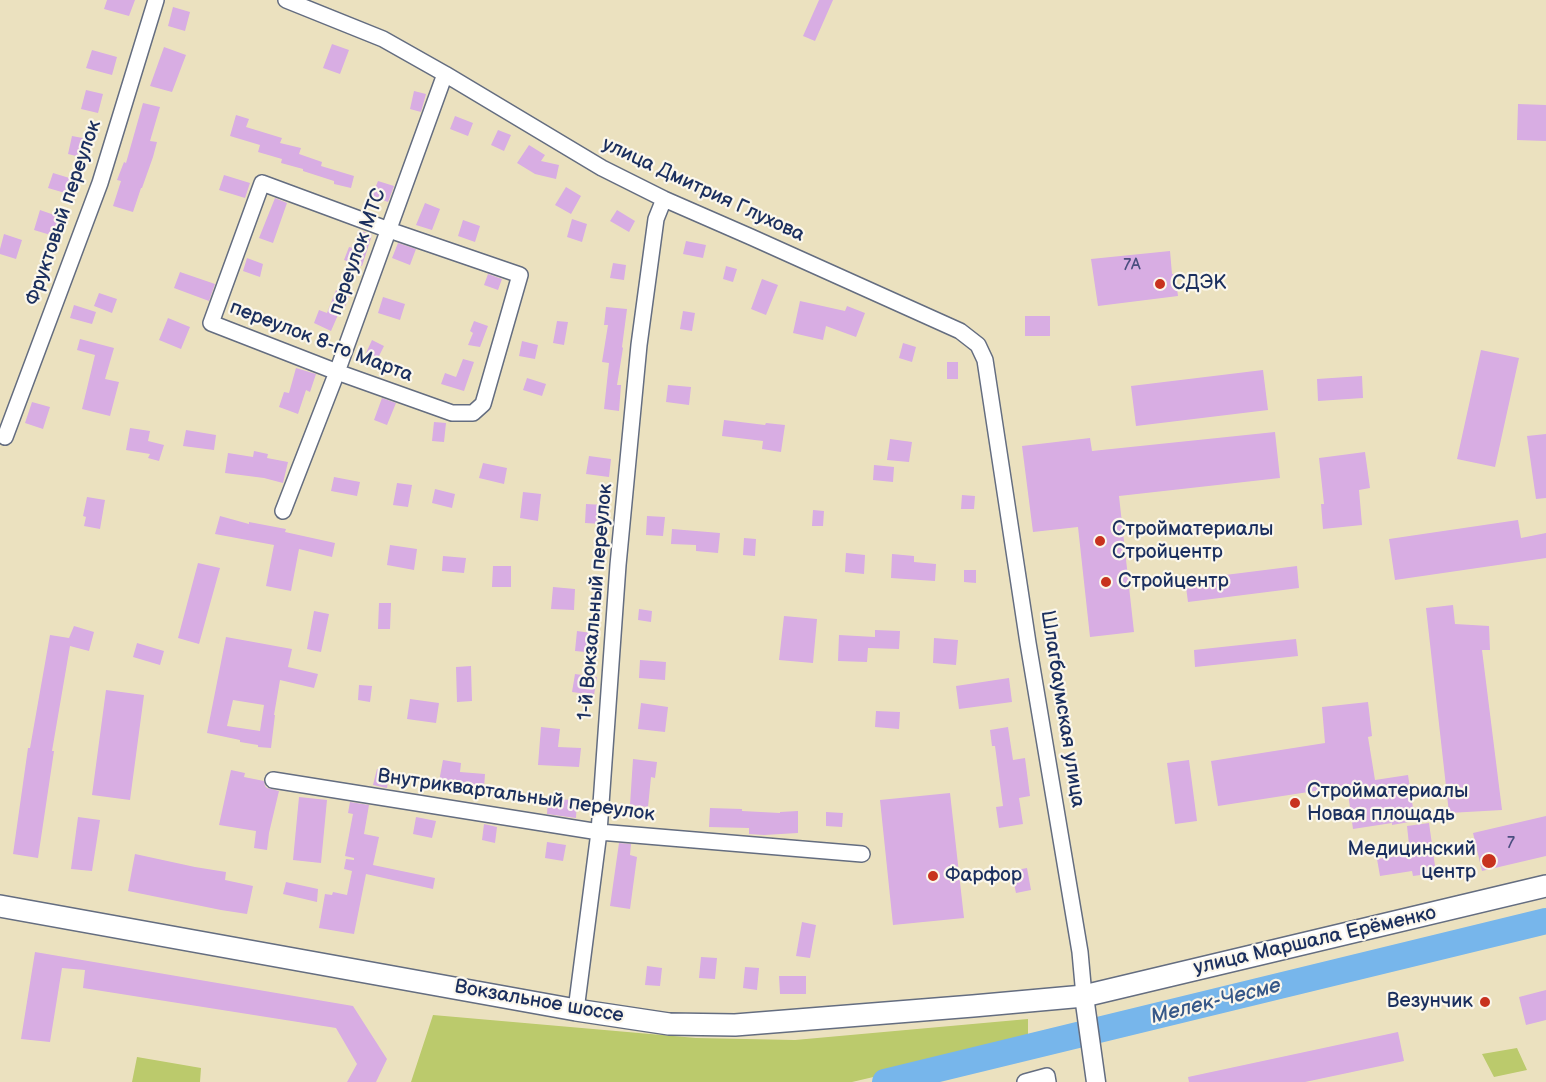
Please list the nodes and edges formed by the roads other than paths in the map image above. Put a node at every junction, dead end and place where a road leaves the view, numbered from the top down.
1 (156, 0) edge
2 (286, 0) edge
3 (445, 74) junction
4 (664, 200) junction
5 (389, 230) junction
6 (978, 345) joint
7 (337, 372) junction
8 (5, 436) dead end
9 (283, 511) dead end
10 (273, 780) dead end
11 (598, 832) junction
12 (862, 854) dead end
13 (1546, 886) edge
14 (0, 906) edge
15 (1085, 1003) junction
16 (576, 1010) junction
17 (1047, 1079) edge
18 (1025, 1082) edge
19 (1096, 1082) edge

1 - 8 street, Фруктовый переулок
2 - 3 street, улица Дмитрия Глухова
3 - 4 street, улица Дмитрия Глухова
3 - 5 street, переулок МТС
4 - 6 street, улица Дмитрия Глухова
4 - 11 street, 1-й Вокзальный переулок
5 - 7 street, переулок МТС
5 - 7 street, переулок 8-го Марта
5 - 7 street, переулок 8-го Марта
6 - 15 street, Шлагбаумская улица
7 - 9 street, переулок МТС
10 - 11 street, Внутриквартальный переулок
11 - 12 street, Внутриквартальный переулок
11 - 16 street, 1-й Вокзальный переулок
13 - 15 main road, улица Маршала Ерёменко
14 - 16 main road, Вокзальное шоссе
15 - 16 main road, Вокзальное шоссе
15 - 19 street, Шлагбаумская улица
17 - 18 street

